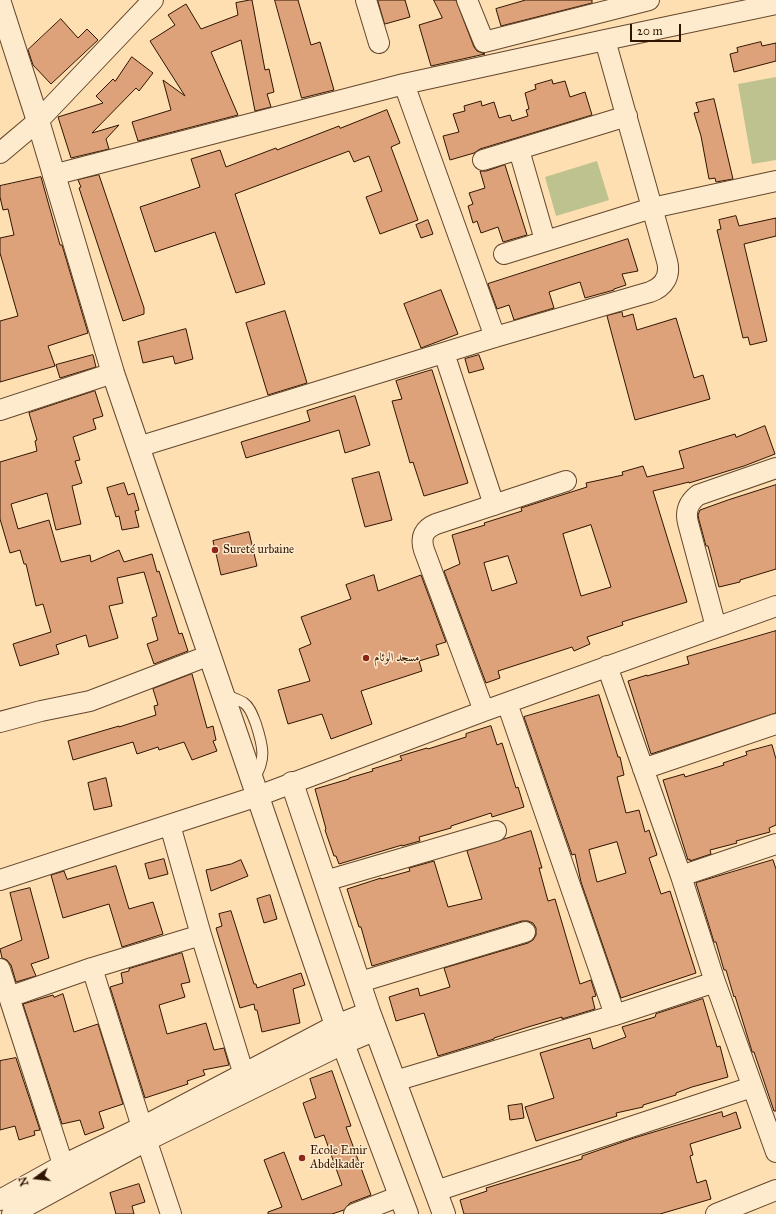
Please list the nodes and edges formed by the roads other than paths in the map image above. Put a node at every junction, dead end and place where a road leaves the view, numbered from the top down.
1 (153, 0) edge
2 (366, 0) edge
3 (467, 0) edge
4 (649, 0) edge
5 (0, 3) edge
6 (776, 4) edge
7 (605, 40) junction
8 (484, 42) junction
9 (379, 43) dead end
10 (493, 64) junction
11 (404, 84) junction
12 (627, 116) junction
13 (38, 121) junction
14 (519, 150) junction
15 (0, 153) edge
16 (483, 160) dead end
17 (53, 175) junction
18 (776, 181) edge
19 (652, 208) junction
20 (544, 240) junction
21 (504, 254) dead end
22 (495, 337) junction
23 (444, 353) junction
24 (113, 373) junction
25 (0, 410) edge
26 (138, 447) junction
27 (776, 468) edge
28 (566, 481) dead end
29 (494, 505) junction
30 (776, 606) edge
31 (716, 627) junction
32 (210, 655) junction
33 (608, 666) junction
34 (507, 703) junction
35 (484, 711) junction
36 (0, 722) edge
37 (776, 724) edge
38 (643, 769) junction
39 (292, 784) junction
40 (256, 788) junction
41 (170, 825) junction
42 (496, 831) dead end
43 (776, 844) edge
44 (681, 876) junction
45 (0, 880) edge
46 (325, 881) junction
47 (525, 932) dead end
48 (201, 935) junction
49 (92, 968) junction
50 (0, 969) edge
51 (360, 982) junction
52 (715, 982) junction
53 (9, 997) junction
54 (615, 1015) junction
55 (373, 1021) junction
56 (340, 1034) junction
57 (244, 1075) junction
58 (394, 1081) junction
59 (752, 1087) junction
60 (144, 1134) junction
61 (776, 1152) edge
62 (66, 1174) junction
63 (776, 1190) edge
64 (436, 1191) junction
65 (0, 1200) edge
66 (404, 1205) edge
67 (12, 1214) edge
68 (171, 1214) edge
69 (354, 1214) edge
70 (444, 1214) edge
71 (716, 1214) edge

1 - 13 street
2 - 9 street
3 - 8 street
4 - 8 street
5 - 13 street
6 - 7 street
7 - 10 street
7 - 12 street
8 - 10 street
10 - 11 street
11 - 17 street
11 - 22 street
12 - 14 street
12 - 19 street
13 - 15 street
13 - 17 street
14 - 16 street
14 - 20 street
17 - 24 street
18 - 19 street
19 - 20 street
19 - 22 street
20 - 21 street
22 - 23 street
23 - 26 street
23 - 29 street
24 - 25 street
24 - 26 street
26 - 32 street
27 - 31 street
28 - 29 street
29 - 35 street
30 - 31 street
31 - 33 street
32 - 36 street
32 - 40 street
33 - 34 street
33 - 38 street
34 - 35 street
34 - 54 street
35 - 39 street
37 - 38 street
38 - 44 street
39 - 40 street
39 - 46 street
40 - 41 street
40 - 56 street
41 - 45 street
41 - 48 street
42 - 46 street
43 - 44 street
44 - 52 street
46 - 51 street
47 - 51 street
48 - 49 street
48 - 57 street
49 - 53 street
49 - 60 street
50 - 53 street
51 - 55 street
52 - 54 street
52 - 59 street
53 - 62 street
54 - 58 street
55 - 56 street
55 - 58 street
56 - 57 street
56 - 60 street
56 - 66 street
57 - 60 street
58 - 64 street
59 - 61 street
59 - 64 street
60 - 62 street
60 - 68 street
62 - 65 street
62 - 67 street
63 - 71 street
64 - 70 street
66 - 69 street

